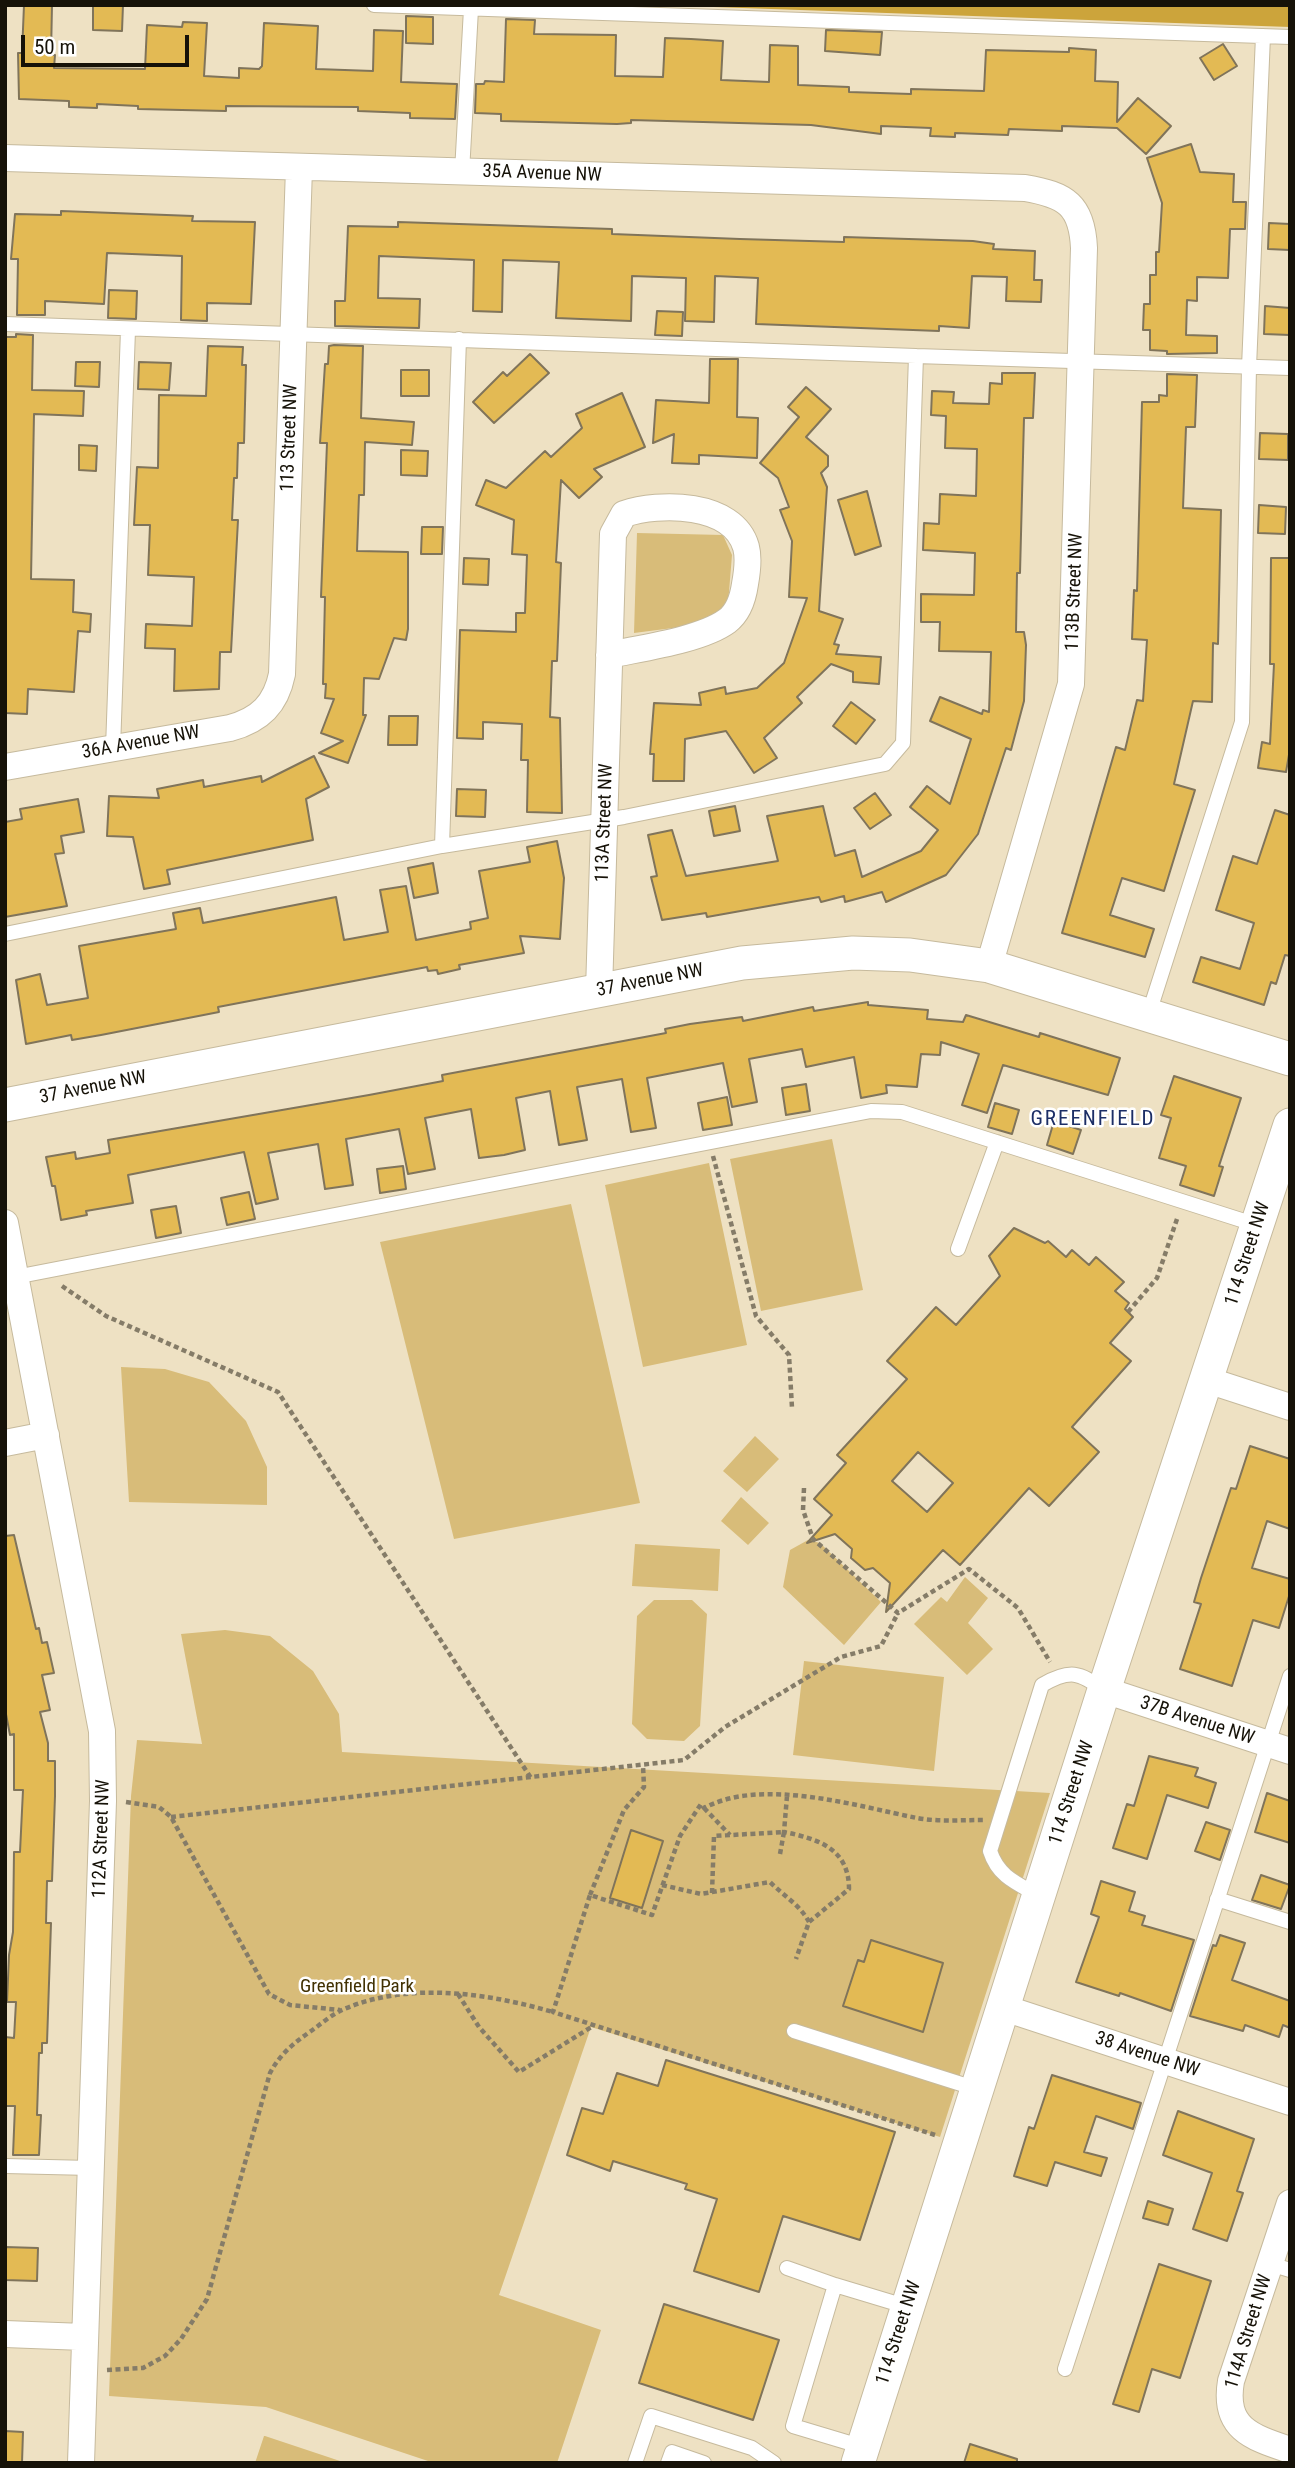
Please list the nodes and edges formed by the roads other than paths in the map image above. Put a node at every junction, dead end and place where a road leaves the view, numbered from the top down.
1 (374, 5) edge
2 (471, 9) junction
3 (1263, 36) junction
4 (1290, 37) edge
5 (5, 158) edge
6 (299, 168) junction
7 (462, 172) junction
8 (1074, 208) joint
9 (5, 324) edge
10 (128, 330) junction
11 (294, 335) junction
12 (458, 339) junction
13 (916, 356) junction
14 (1082, 362) junction
15 (1249, 367) junction
16 (1290, 368) edge
17 (609, 655) junction
18 (270, 705) joint
19 (113, 748) junction
20 (5, 767) edge
21 (606, 820) junction
22 (442, 846) junction
23 (5, 934) edge
24 (989, 966) junction
25 (599, 991) junction
26 (1149, 1013) junction
27 (1290, 1059) edge
28 (5, 1105) edge
29 (1290, 1125) edge
30 (997, 1142) junction
31 (5, 1223) edge
32 (1257, 1225) junction
33 (958, 1249) dead end
34 (11, 1278) edge
35 (1207, 1380) junction
36 (1290, 1406) edge
37 (46, 1435) junction
38 (5, 1443) edge
39 (1290, 1676) edge
40 (1104, 1690) junction
41 (1279, 1748) edge
42 (1040, 1895) junction
43 (1217, 1899) junction
44 (1290, 1922) edge
45 (1004, 2008) junction
46 (794, 2031) dead end
47 (1163, 2060) junction
48 (978, 2089) junction
49 (1290, 2102) edge
50 (5, 2166) edge
51 (91, 2168) junction
52 (1290, 2203) edge
53 (1280, 2267) edge
54 (787, 2268) dead end
55 (835, 2284) junction
56 (908, 2306) junction
57 (5, 2334) edge
58 (84, 2337) junction
59 (1065, 2369) dead end
60 (1290, 2449) edge
61 (860, 2455) edge
62 (81, 2463) edge
63 (635, 2463) edge
64 (668, 2463) edge
65 (704, 2463) edge
66 (774, 2463) edge

1 - 2 lane
2 - 3 lane
2 - 7 lane
3 - 4 lane
3 - 15 lane
5 - 6 street, 35A Avenue NW
6 - 7 street, 35A Avenue NW
6 - 11 street, 113 Street NW
7 - 8 street, 35A Avenue NW
8 - 14 street, 113B Street NW
9 - 10 lane
10 - 11 lane
10 - 19 lane
11 - 12 lane
11 - 18 street, 113 Street NW
12 - 13 lane
12 - 22 lane
13 - 14 lane
13 - 21 lane
14 - 15 lane
14 - 24 street, 113B Street NW
15 - 16 lane
15 - 26 lane
17 - 17 street, 113A Street NW
17 - 21 street, 113A Street NW
18 - 19 street, 36A Avenue NW
19 - 20 street, 36A Avenue NW
21 - 22 lane
21 - 25 street, 113A Street NW
22 - 23 lane
24 - 25 street, 37 Avenue NW
24 - 26 street, 37 Avenue NW
25 - 28 street, 37 Avenue NW
26 - 27 street, 37 Avenue NW
29 - 32 street, 114 Street NW
30 - 32 lane
30 - 33 lane
30 - 34 lane
31 - 34 street, 112A Street NW
32 - 35 street, 114 Street NW
34 - 37 street, 112A Street NW
35 - 36 street
35 - 40 street, 114 Street NW
37 - 38 street
37 - 51 street, 112A Street NW
39 - 41 lane
40 - 41 street, 37B Avenue NW
40 - 42 street, 114 Street NW
40 - 42 lane
41 - 43 lane
42 - 45 street, 114 Street NW
43 - 44 lane
43 - 47 lane
45 - 47 street, 38 Avenue NW
45 - 48 street, 114 Street NW
46 - 48 lane
47 - 49 street, 38 Avenue NW
47 - 59 lane
48 - 56 street, 114 Street NW
50 - 51 lane
51 - 58 street, 112A Street NW
52 - 53 street, 114A Street NW
53 - 60 street, 114A Street NW
54 - 55 lane
55 - 56 lane
55 - 61 lane
56 - 61 street, 114 Street NW
57 - 58 street
58 - 62 street, 112A Street NW
63 - 66 lane
64 - 65 lane

